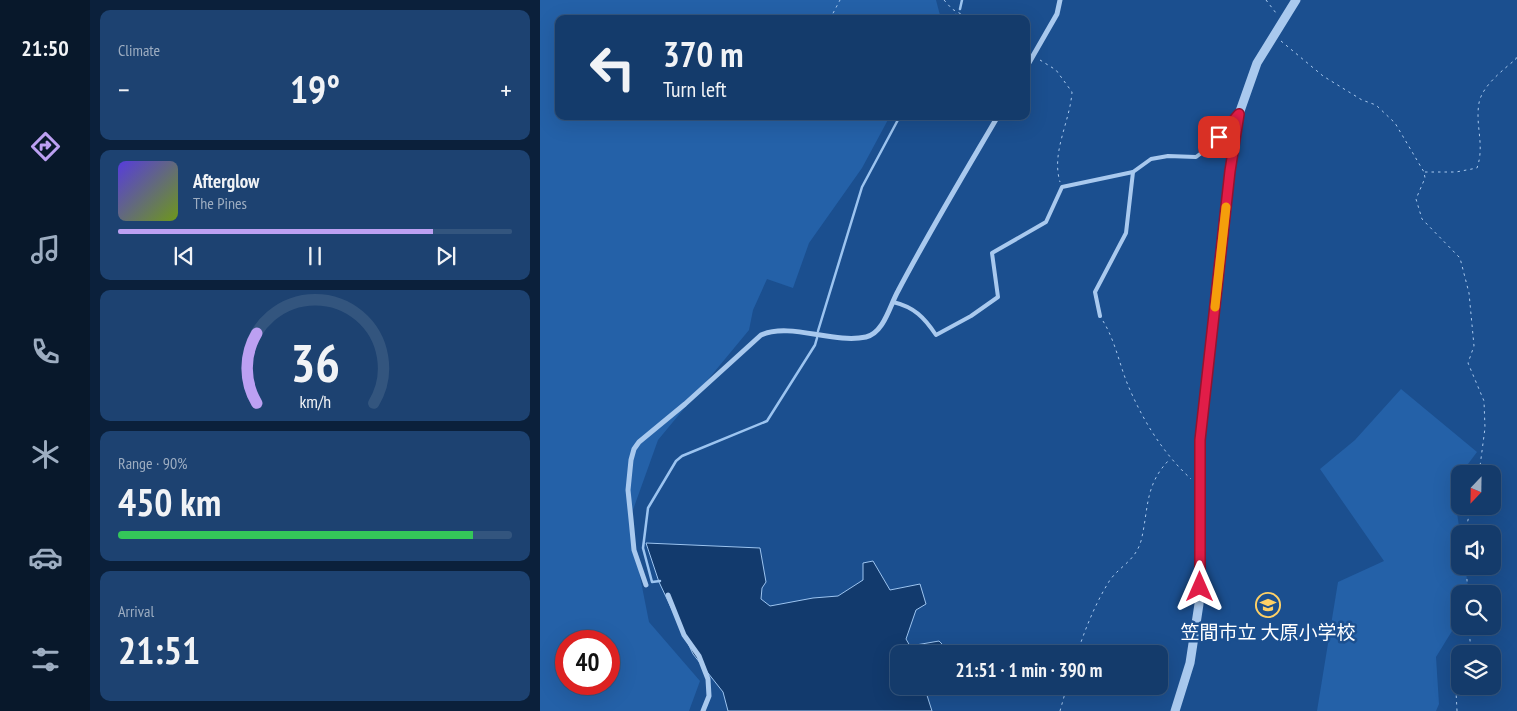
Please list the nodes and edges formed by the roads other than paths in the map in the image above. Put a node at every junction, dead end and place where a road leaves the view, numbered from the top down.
1 (1060, 0) edge
2 (1296, 0) edge
3 (1030, 62) edge
4 (1239, 114) junction
5 (996, 120) edge
6 (1133, 172) junction
7 (893, 302) junction
8 (1100, 316) road end
9 (646, 585) dead end
10 (668, 595) dead end
11 (703, 711) edge
12 (1175, 711) edge

1 - 3 street
2 - 4 street
4 - 6 lane
4 - 12 street
5 - 7 street
6 - 7 lane
6 - 8 lane
7 - 9 street
10 - 11 street

